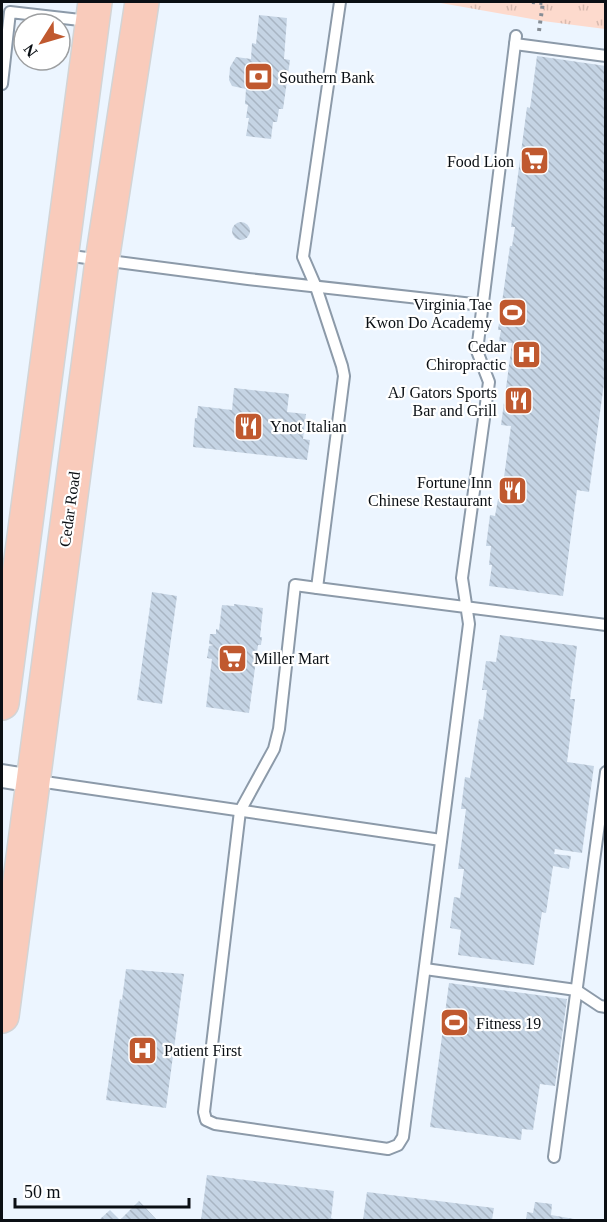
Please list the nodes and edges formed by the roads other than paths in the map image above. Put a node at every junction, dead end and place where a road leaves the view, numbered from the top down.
1 (142, 2) edge
2 (340, 2) edge
3 (10, 7) edge
4 (93, 11) edge
5 (606, 56) edge
6 (2, 84) edge
7 (61, 255) junction
8 (102, 261) junction
9 (316, 287) junction
10 (482, 305) junction
11 (317, 588) junction
12 (466, 608) junction
13 (606, 625) edge
14 (2, 702) edge
15 (606, 772) edge
16 (17, 778) edge
17 (240, 811) junction
18 (441, 840) junction
19 (425, 969) junction
20 (576, 990) junction
21 (606, 1006) edge
22 (2, 1016) edge
23 (554, 1156) dead end

1 - 8 main road, Cedar Road
2 - 9 lane
3 - 4 lane
3 - 6 lane
4 - 7 main road
5 - 10 lane
7 - 8 lane
7 - 14 main road
8 - 9 lane
8 - 16 main road, Cedar Road
9 - 10 lane
9 - 11 lane
10 - 12 lane
11 - 12 lane
11 - 17 lane
12 - 13 lane
12 - 18 lane
15 - 20 lane
16 - 17 lane
16 - 22 main road, Cedar Road
17 - 18 lane
17 - 19 lane
18 - 19 lane
19 - 20 lane
20 - 21 lane
20 - 23 lane

